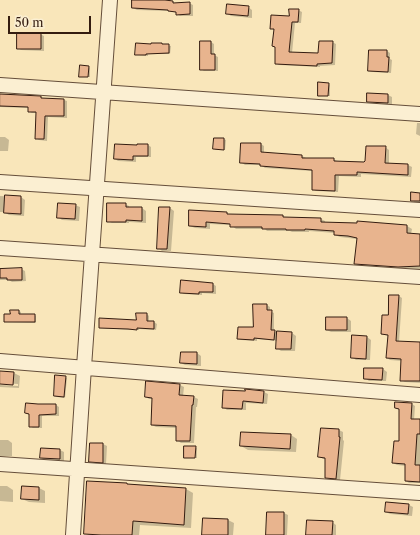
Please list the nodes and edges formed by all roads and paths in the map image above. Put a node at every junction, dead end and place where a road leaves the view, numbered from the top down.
1 (110, 0) edge
2 (0, 86) edge
3 (103, 93) junction
4 (420, 114) edge
5 (0, 182) edge
6 (96, 188) junction
7 (420, 210) edge
8 (0, 248) edge
9 (92, 254) junction
10 (420, 277) edge
11 (0, 361) edge
12 (84, 367) junction
13 (420, 395) edge
14 (0, 464) edge
15 (77, 469) junction
16 (420, 493) edge
17 (73, 535) edge

1 - 3 street
2 - 3 street
3 - 4 street
3 - 6 street
5 - 6 street
6 - 7 street
6 - 9 street
8 - 9 street
9 - 10 street
9 - 12 street
11 - 12 street
12 - 13 street
12 - 15 street
14 - 15 street
15 - 16 street
15 - 17 street

